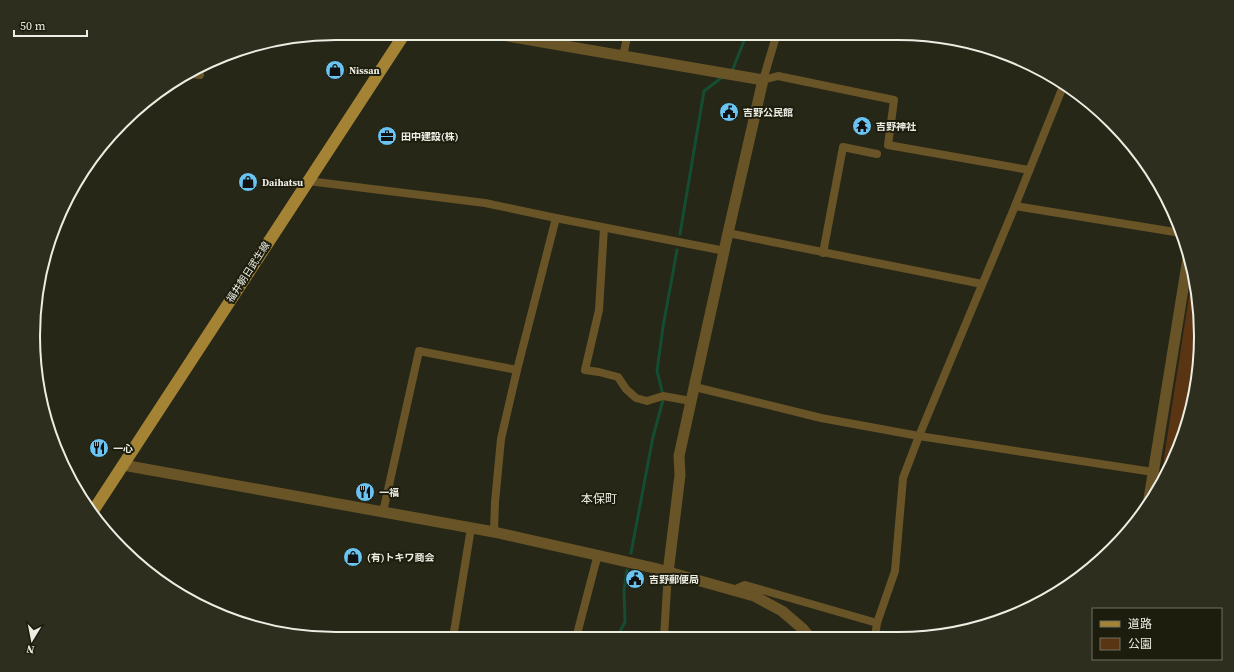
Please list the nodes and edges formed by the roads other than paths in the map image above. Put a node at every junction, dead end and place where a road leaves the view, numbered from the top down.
1 (400, 40) edge
2 (553, 40) edge
3 (626, 40) edge
4 (775, 40) edge
5 (623, 56) junction
6 (764, 80) junction
7 (1062, 90) edge
8 (877, 154) dead end
9 (1029, 170) junction
10 (308, 181) junction
11 (1015, 206) junction
12 (556, 218) junction
13 (604, 228) junction
14 (1174, 232) edge
15 (728, 234) junction
16 (724, 251) junction
17 (823, 253) junction
18 (1186, 269) edge
19 (982, 284) junction
20 (517, 370) junction
21 (695, 387) junction
22 (691, 401) junction
23 (919, 436) junction
24 (122, 465) junction
25 (1153, 472) junction
26 (1150, 490) edge
27 (95, 508) edge
28 (382, 512) junction
29 (471, 528) junction
30 (494, 532) junction
31 (598, 554) junction
32 (668, 573) junction
33 (731, 591) junction
34 (877, 623) junction
35 (454, 632) edge
36 (578, 632) edge
37 (664, 632) edge
38 (806, 632) edge
39 (876, 632) edge

1 - 10 main road, 福井朝日武生線
2 - 5 street
3 - 5 street
4 - 6 street
5 - 6 street
6 - 9 street
6 - 15 street
7 - 9 street
8 - 17 street
9 - 11 street
10 - 12 street
10 - 24 main road, 福井朝日武生線
11 - 14 street
11 - 19 street
12 - 13 street
12 - 20 street
13 - 16 street
13 - 22 street
15 - 16 street
15 - 17 street
16 - 21 street
17 - 19 street
18 - 25 street
19 - 23 street
20 - 28 street
20 - 30 street
21 - 22 street
21 - 23 street
22 - 32 street
23 - 25 street
23 - 34 street
24 - 27 main road, 福井朝日武生線
24 - 28 street
25 - 26 street
28 - 29 street
29 - 30 street
29 - 35 street
30 - 31 street
31 - 32 street
31 - 36 street
32 - 33 street
32 - 37 street
33 - 34 street
33 - 38 street
34 - 39 street

